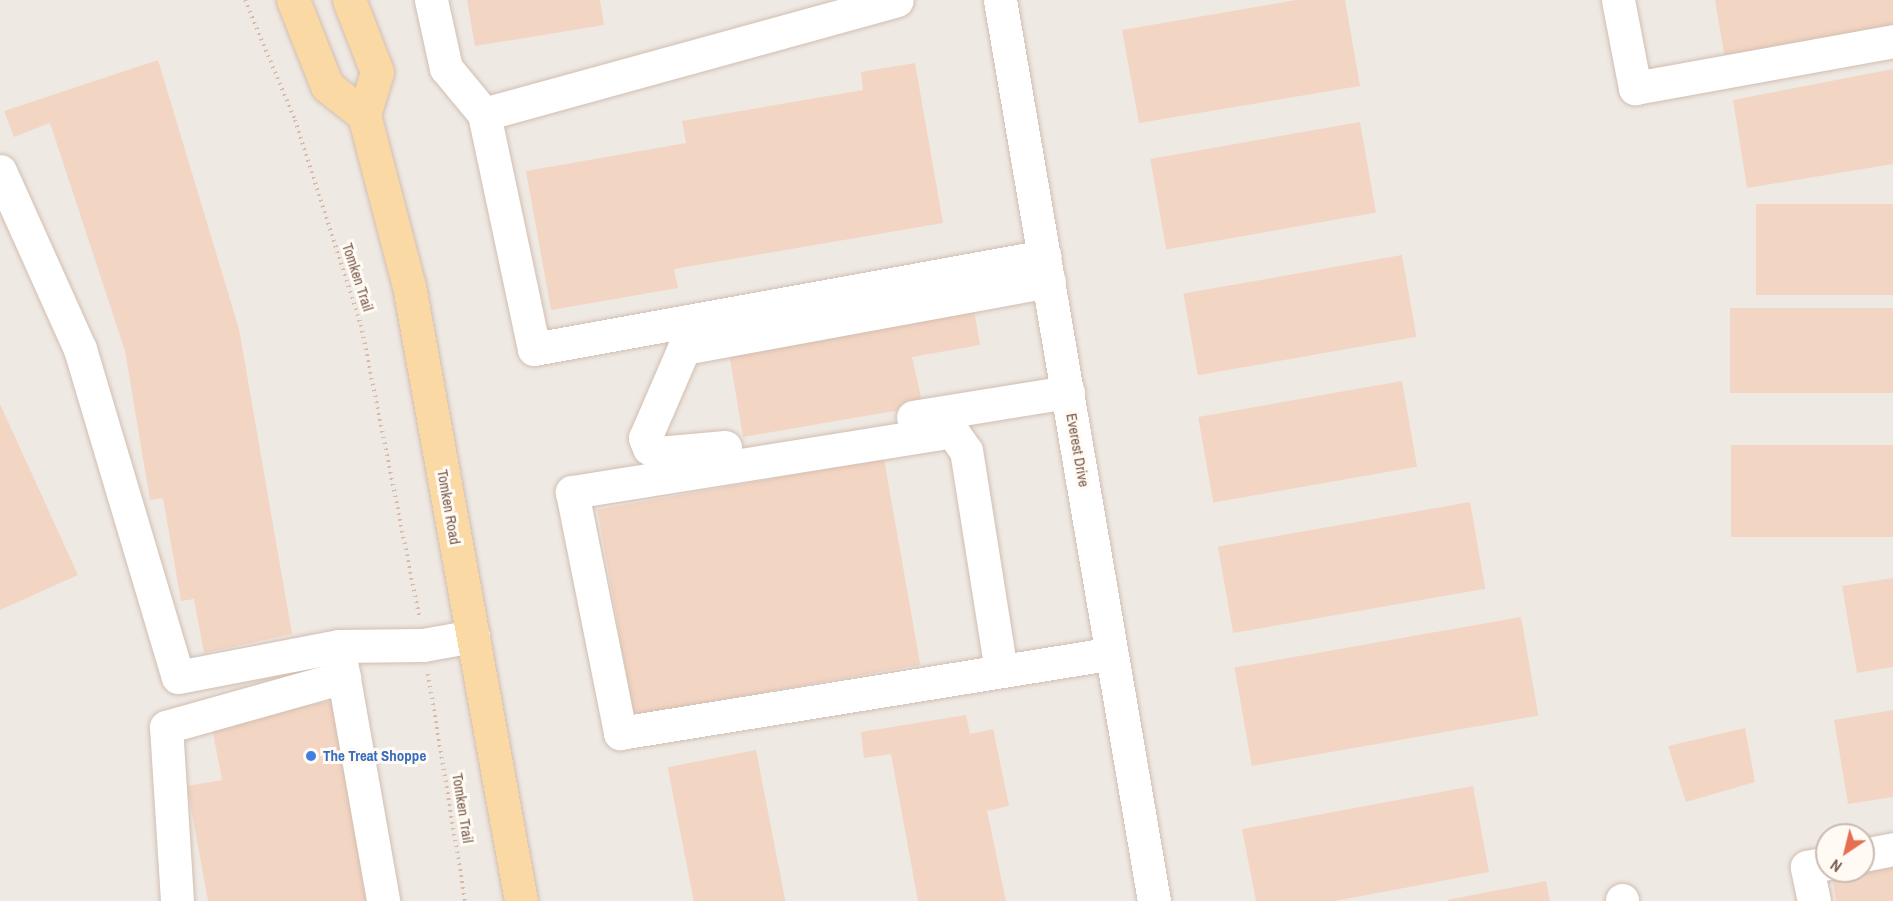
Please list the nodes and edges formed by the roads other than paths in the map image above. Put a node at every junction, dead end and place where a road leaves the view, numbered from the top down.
1 (293, 0) edge
2 (349, 0) edge
3 (431, 0) edge
4 (897, 0) edge
5 (1000, 0) edge
6 (1618, 0) edge
7 (1893, 41) edge
8 (484, 114) junction
9 (364, 115) junction
10 (0, 171) edge
11 (1047, 268) junction
12 (1068, 392) junction
13 (473, 636) junction
14 (1112, 653) junction
15 (341, 661) junction
16 (1001, 671) junction
17 (1893, 849) edge
18 (1875, 853) edge
19 (1815, 865) edge
20 (177, 901) edge
21 (383, 901) edge
22 (521, 901) edge
23 (1154, 901) edge
24 (1814, 901) edge

1 - 9 main road
2 - 9 main road
3 - 8 street
4 - 8 street
5 - 11 street, Everest Drive
6 - 7 street
8 - 11 street
9 - 13 main road, Tomken Road
10 - 15 street
11 - 12 street, Everest Drive
11 - 12 street
12 - 14 street, Everest Drive
13 - 15 street
13 - 22 main road, Tomken Road
14 - 16 street
14 - 23 street, Everest Drive
15 - 20 street
15 - 21 street
16 - 16 street
17 - 18 street
19 - 24 street

